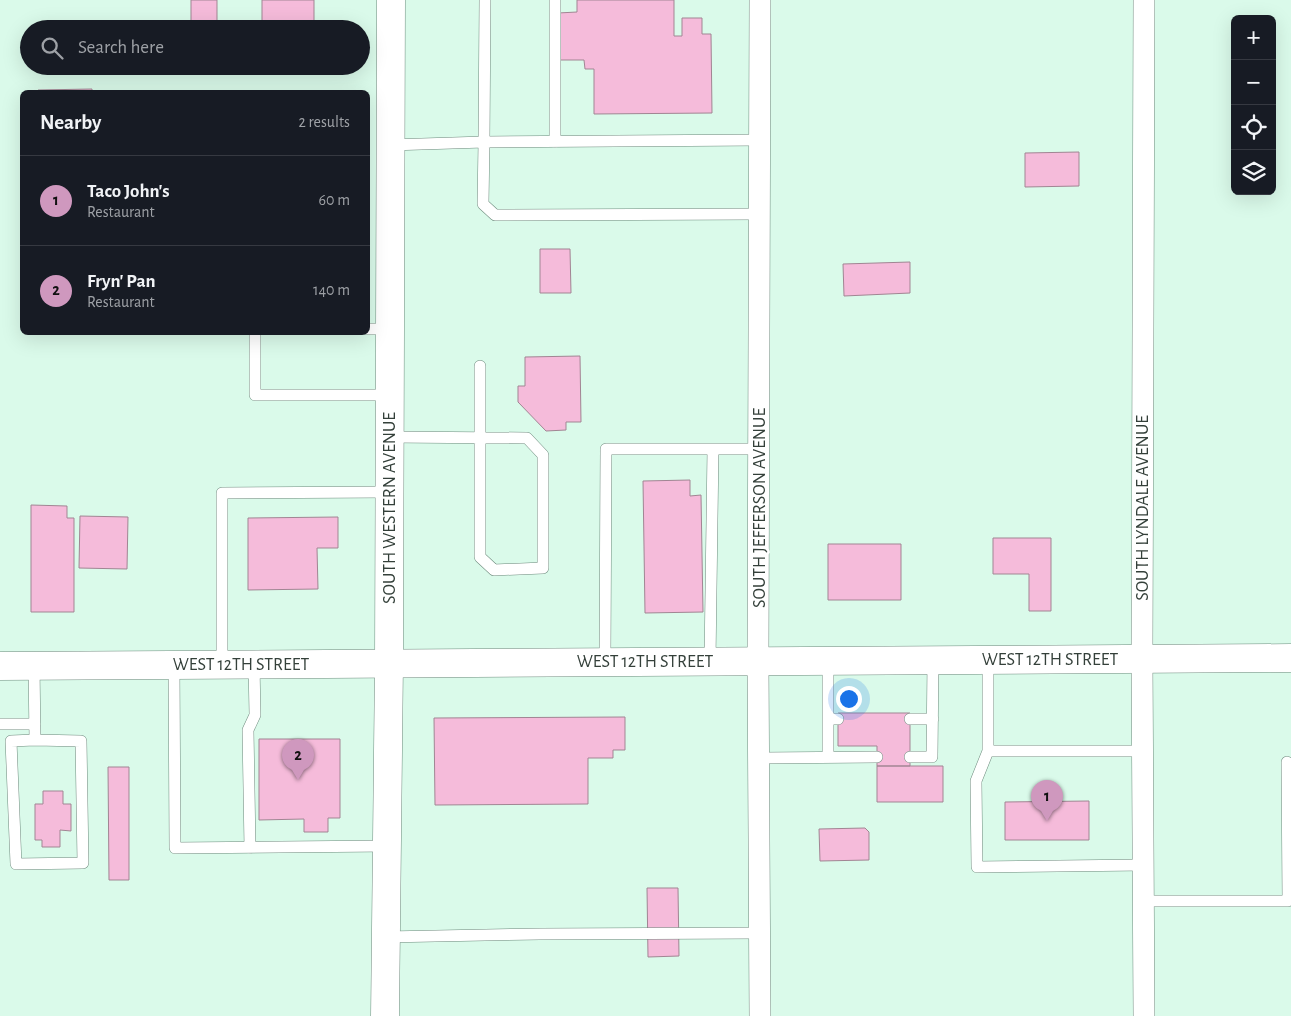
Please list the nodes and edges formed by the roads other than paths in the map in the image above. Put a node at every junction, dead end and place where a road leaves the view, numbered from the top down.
1 (391, 0) edge
2 (485, 0) edge
3 (554, 0) edge
4 (760, 0) edge
5 (1144, 0) edge
6 (760, 140) junction
7 (484, 142) junction
8 (554, 142) junction
9 (390, 145) junction
10 (759, 214) junction
11 (379, 329) edge
12 (255, 335) edge
13 (480, 366) dead end
14 (390, 395) junction
15 (390, 437) junction
16 (479, 438) junction
17 (713, 449) junction
18 (759, 449) junction
19 (389, 492) junction
20 (1291, 658) edge
21 (1142, 659) junction
22 (933, 660) junction
23 (988, 660) junction
24 (710, 661) junction
25 (758, 661) junction
26 (828, 661) junction
27 (605, 662) junction
28 (389, 663) junction
29 (174, 664) junction
30 (222, 664) junction
31 (254, 664) junction
32 (34, 665) junction
33 (0, 666) edge
34 (910, 719) dead end
35 (933, 719) junction
36 (0, 724) edge
37 (35, 724) junction
38 (34, 740) junction
39 (988, 751) junction
40 (1142, 751) junction
41 (759, 758) junction
42 (828, 758) junction
43 (877, 758) dead end
44 (910, 758) dead end
45 (1287, 762) dead end
46 (387, 846) junction
47 (250, 848) junction
48 (1143, 865) junction
49 (1144, 901) junction
50 (759, 933) junction
51 (386, 937) junction
52 (385, 1016) edge
53 (760, 1016) edge
54 (1144, 1016) edge

1 - 9 main road, SOUTH WESTERN AVENUE
2 - 7 lane
3 - 8 lane
4 - 6 street, SOUTH JEFFERSON AVENUE
5 - 21 street, SOUTH LYNDALE AVENUE
6 - 8 lane
6 - 10 street, SOUTH JEFFERSON AVENUE
7 - 8 lane
7 - 9 lane
7 - 10 lane
9 - 11 main road, SOUTH WESTERN AVENUE
10 - 18 street, SOUTH JEFFERSON AVENUE
11 - 14 main road, SOUTH WESTERN AVENUE
12 - 14 lane
13 - 16 lane
14 - 15 main road, SOUTH WESTERN AVENUE
15 - 16 lane
15 - 19 main road, SOUTH WESTERN AVENUE
16 - 16 lane
17 - 18 lane
17 - 24 lane
17 - 27 lane
18 - 25 street, SOUTH JEFFERSON AVENUE
19 - 28 main road, SOUTH WESTERN AVENUE
19 - 30 lane
20 - 21 main road, WEST 12TH STREET
21 - 23 main road, WEST 12TH STREET
21 - 40 street, SOUTH LYNDALE AVENUE
22 - 23 main road, WEST 12TH STREET
22 - 26 main road, WEST 12TH STREET
22 - 35 lane
23 - 39 lane
24 - 25 main road, WEST 12TH STREET
24 - 27 main road, WEST 12TH STREET
25 - 26 main road, WEST 12TH STREET
25 - 41 street, SOUTH JEFFERSON AVENUE
26 - 42 lane
27 - 28 main road, WEST 12TH STREET
28 - 31 main road, WEST 12TH STREET
28 - 46 main road, SOUTH WESTERN AVENUE
29 - 30 main road, WEST 12TH STREET
29 - 32 main road, WEST 12TH STREET
29 - 47 lane
30 - 31 main road, WEST 12TH STREET
31 - 47 lane
32 - 33 main road, WEST 12TH STREET
32 - 37 lane
34 - 35 lane
35 - 44 lane
36 - 37 lane
37 - 38 lane
38 - 38 lane
39 - 40 lane
39 - 48 lane
40 - 48 street, SOUTH LYNDALE AVENUE
41 - 42 lane
41 - 50 street, SOUTH JEFFERSON AVENUE
42 - 43 lane
45 - 49 lane
46 - 47 lane
46 - 51 main road, SOUTH WESTERN AVENUE
48 - 49 street, SOUTH LYNDALE AVENUE
49 - 54 street, SOUTH LYNDALE AVENUE
50 - 51 lane
50 - 53 street, SOUTH JEFFERSON AVENUE
51 - 52 main road, SOUTH WESTERN AVENUE

